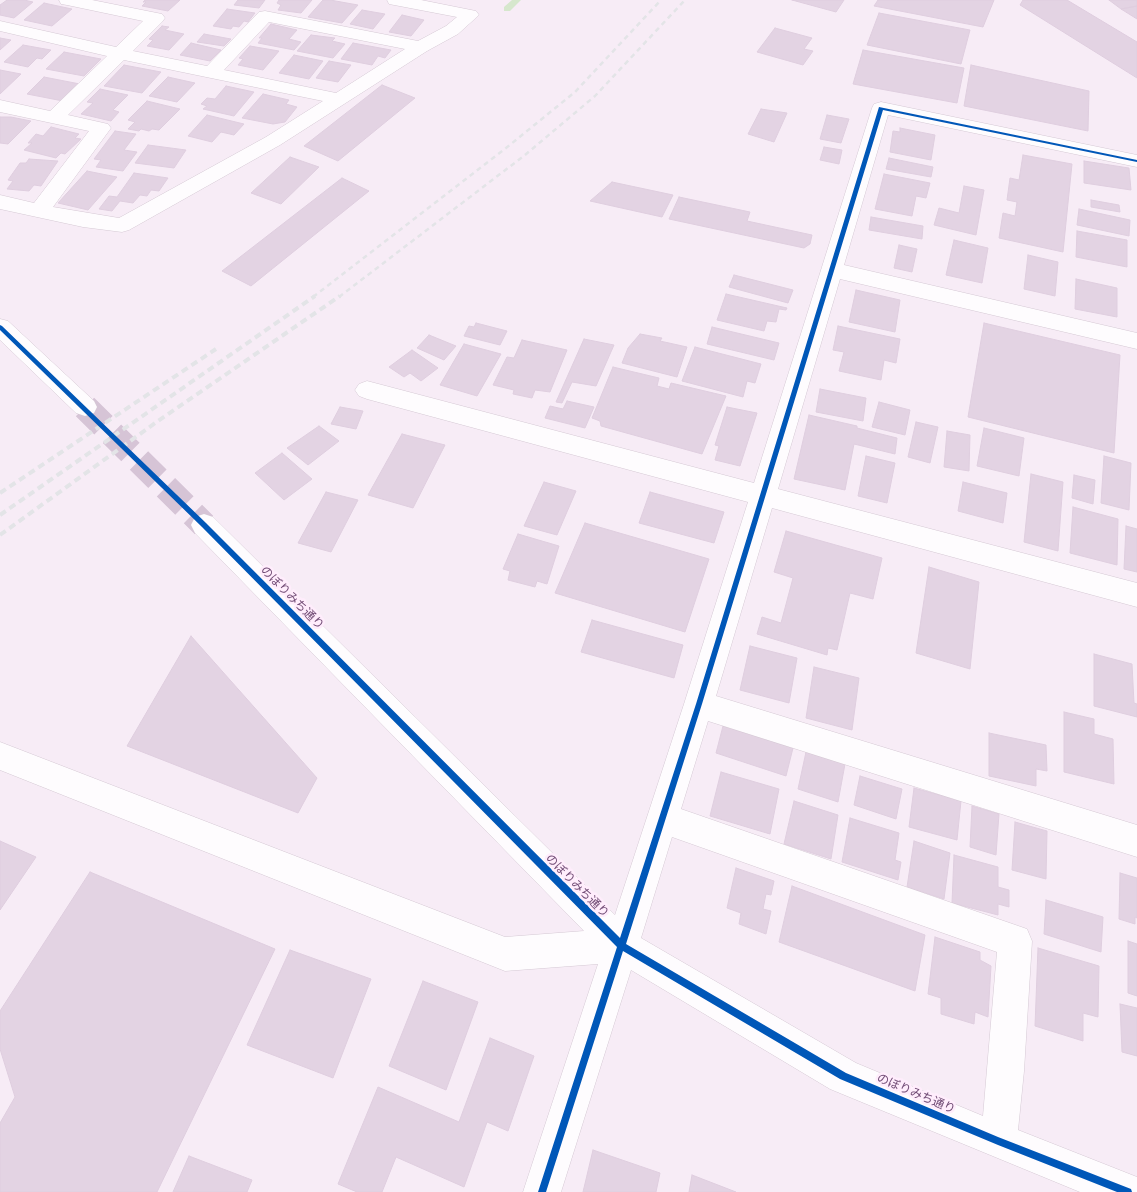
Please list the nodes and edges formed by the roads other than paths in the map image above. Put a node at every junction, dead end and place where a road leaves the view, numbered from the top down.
1 (67, 0) edge
2 (395, 0) edge
3 (0, 26) edge
4 (421, 47) junction
5 (121, 54) junction
6 (211, 73) junction
7 (340, 99) junction
8 (0, 106) edge
9 (54, 118) junction
10 (1137, 161) edge
11 (0, 202) edge
12 (39, 211) junction
13 (831, 268) junction
14 (0, 326) edge
15 (1137, 340) edge
16 (367, 390) dead end
17 (85, 407) tunnel mouth
18 (761, 496) junction
19 (204, 525) tunnel mouth
20 (1137, 595) edge
21 (699, 704) junction
22 (0, 756) edge
23 (662, 818) junction
24 (1137, 841) edge
25 (621, 946) junction
26 (998, 1141) junction
27 (1084, 1184) edge
28 (542, 1192) edge
29 (1128, 1192) edge

1 - 5 street
2 - 4 street
3 - 5 street
4 - 6 street
4 - 7 street
5 - 6 street
5 - 9 street
6 - 7 street
7 - 12 street
8 - 9 street
9 - 12 street
10 - 13 street
11 - 12 street
13 - 15 street
13 - 18 street
14 - 17 street
16 - 18 street
18 - 20 street
18 - 21 street
19 - 25 street, のぼりみち通り
21 - 23 street
21 - 24 street
22 - 25 street
23 - 25 street
23 - 26 street
25 - 26 street, のぼりみち通り
25 - 28 street
26 - 27 street, のぼりみち通り
27 - 29 street, のぼりみち通り

